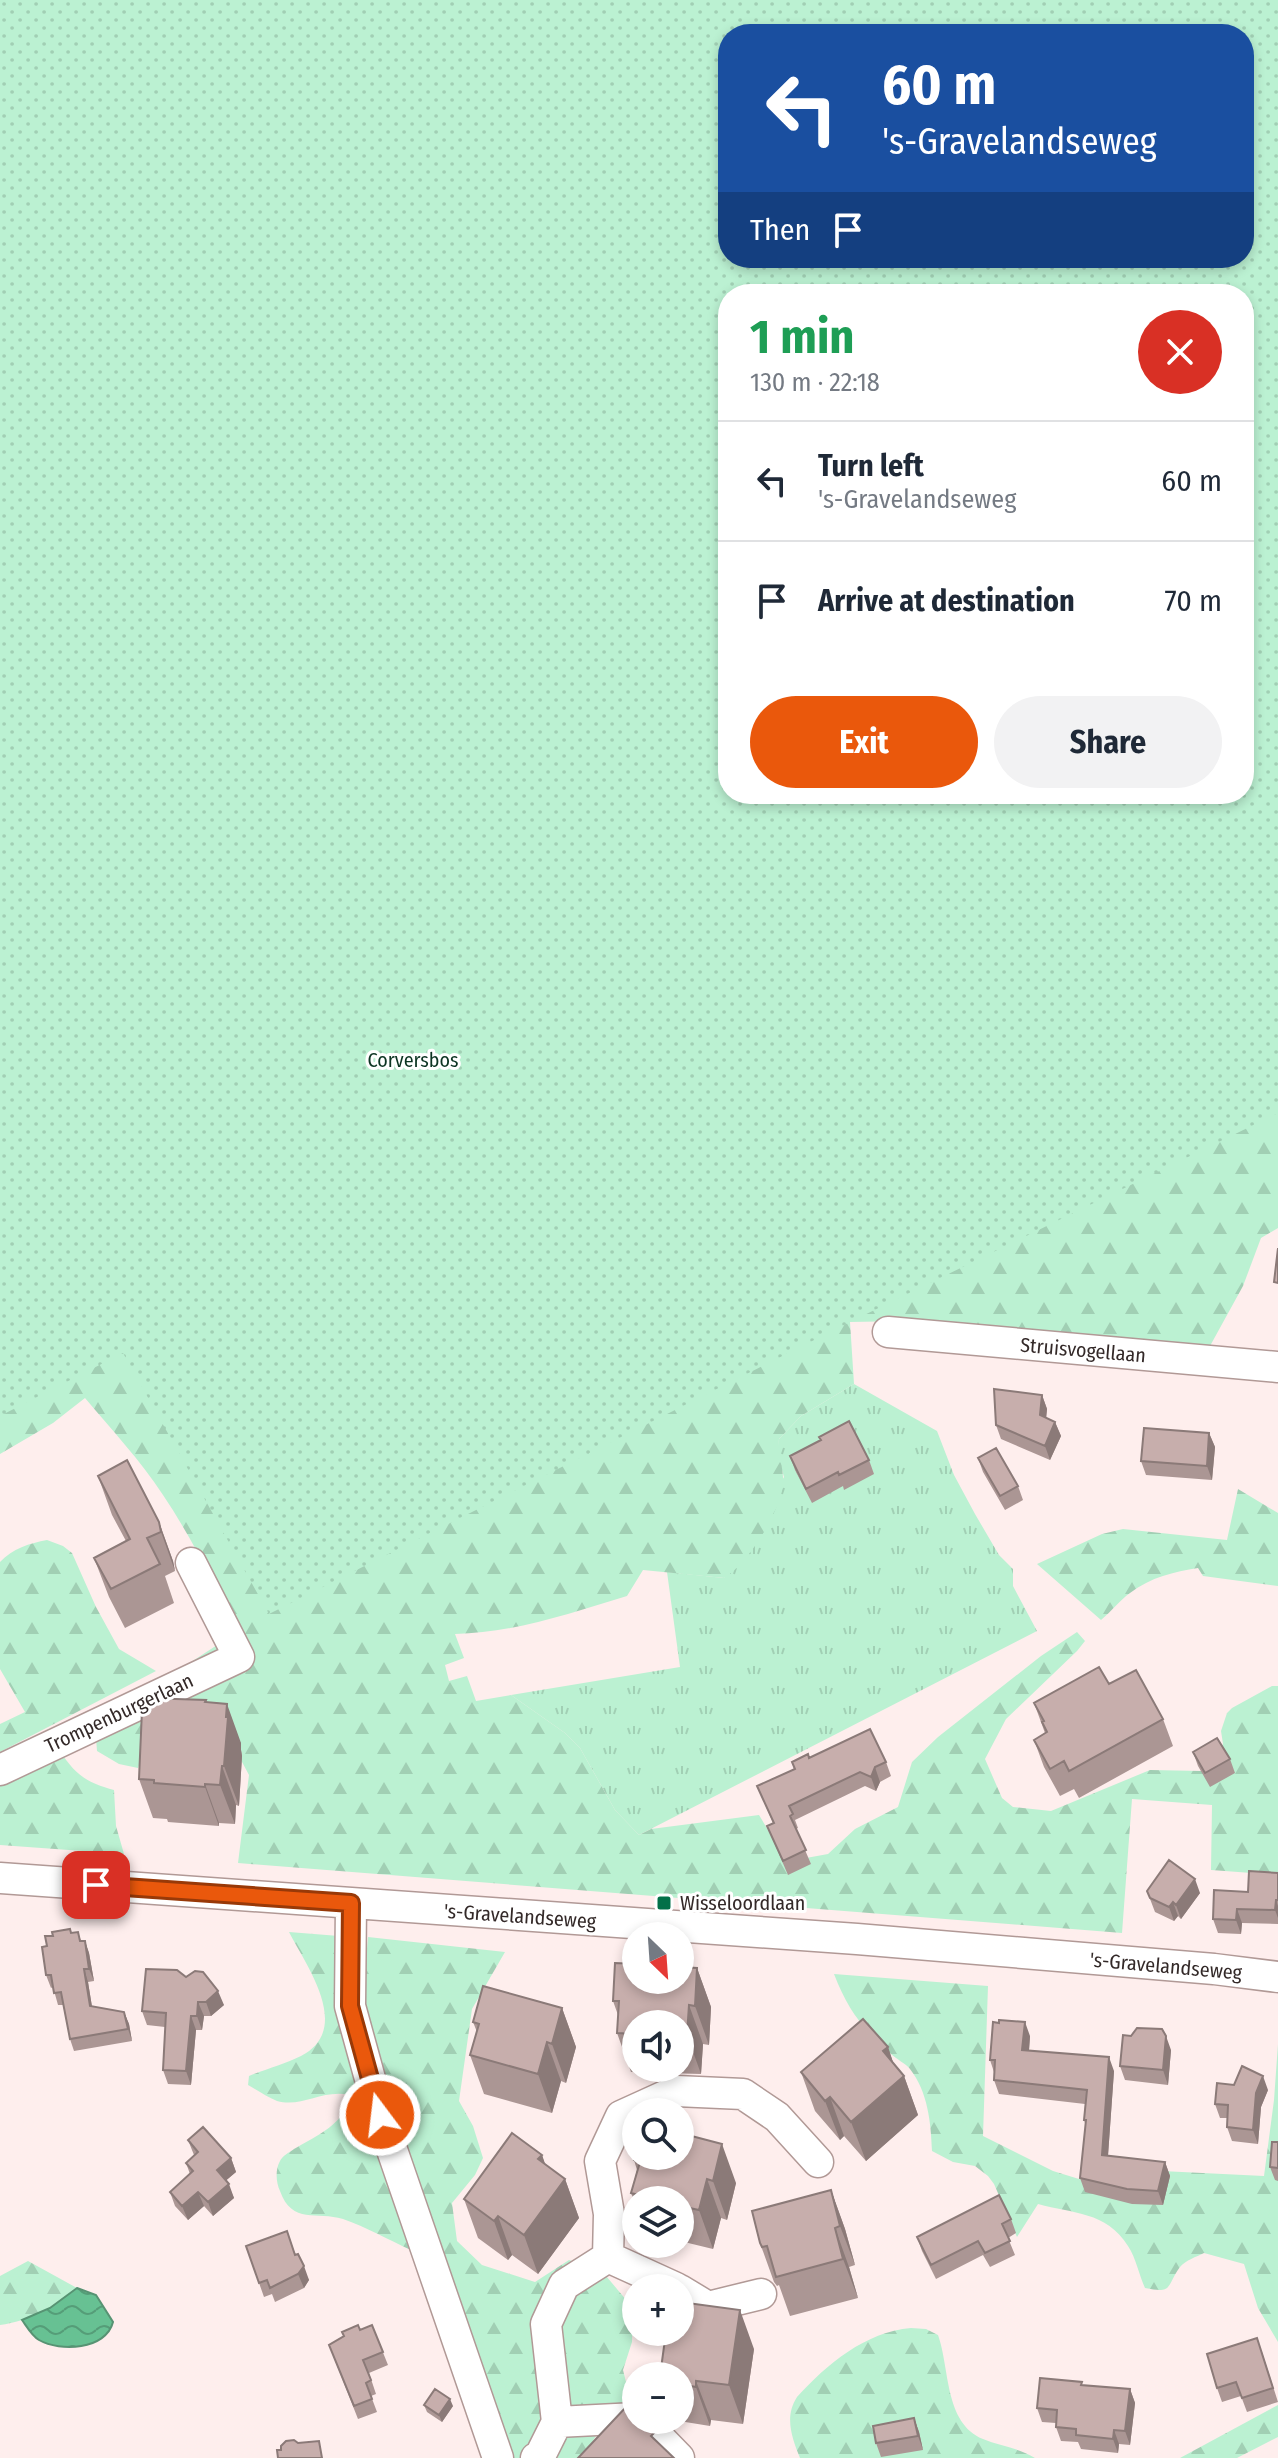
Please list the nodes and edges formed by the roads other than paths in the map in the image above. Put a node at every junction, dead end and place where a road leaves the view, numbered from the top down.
1 (888, 1332) dead end
2 (1278, 1367) edge
3 (191, 1563) dead end
4 (0, 1770) edge
5 (0, 1878) edge
6 (351, 1903) junction
7 (1278, 1977) edge
8 (818, 2162) dead end
9 (608, 2257) junction
10 (645, 2274) edge
11 (761, 2294) dead end
12 (694, 2299) edge
13 (622, 2419) edge
14 (557, 2422) junction
15 (656, 2434) edge
16 (498, 2458) edge
17 (536, 2458) edge
18 (679, 2458) edge

1 - 2 street, Struisvogellaan
3 - 4 street, Trompenburgerlaan
5 - 6 street, 's-Gravelandseweg
6 - 7 street, 's-Gravelandseweg
6 - 16 street
8 - 9 street
9 - 10 street
9 - 14 street
11 - 12 street
13 - 14 street
14 - 17 street
15 - 18 street

